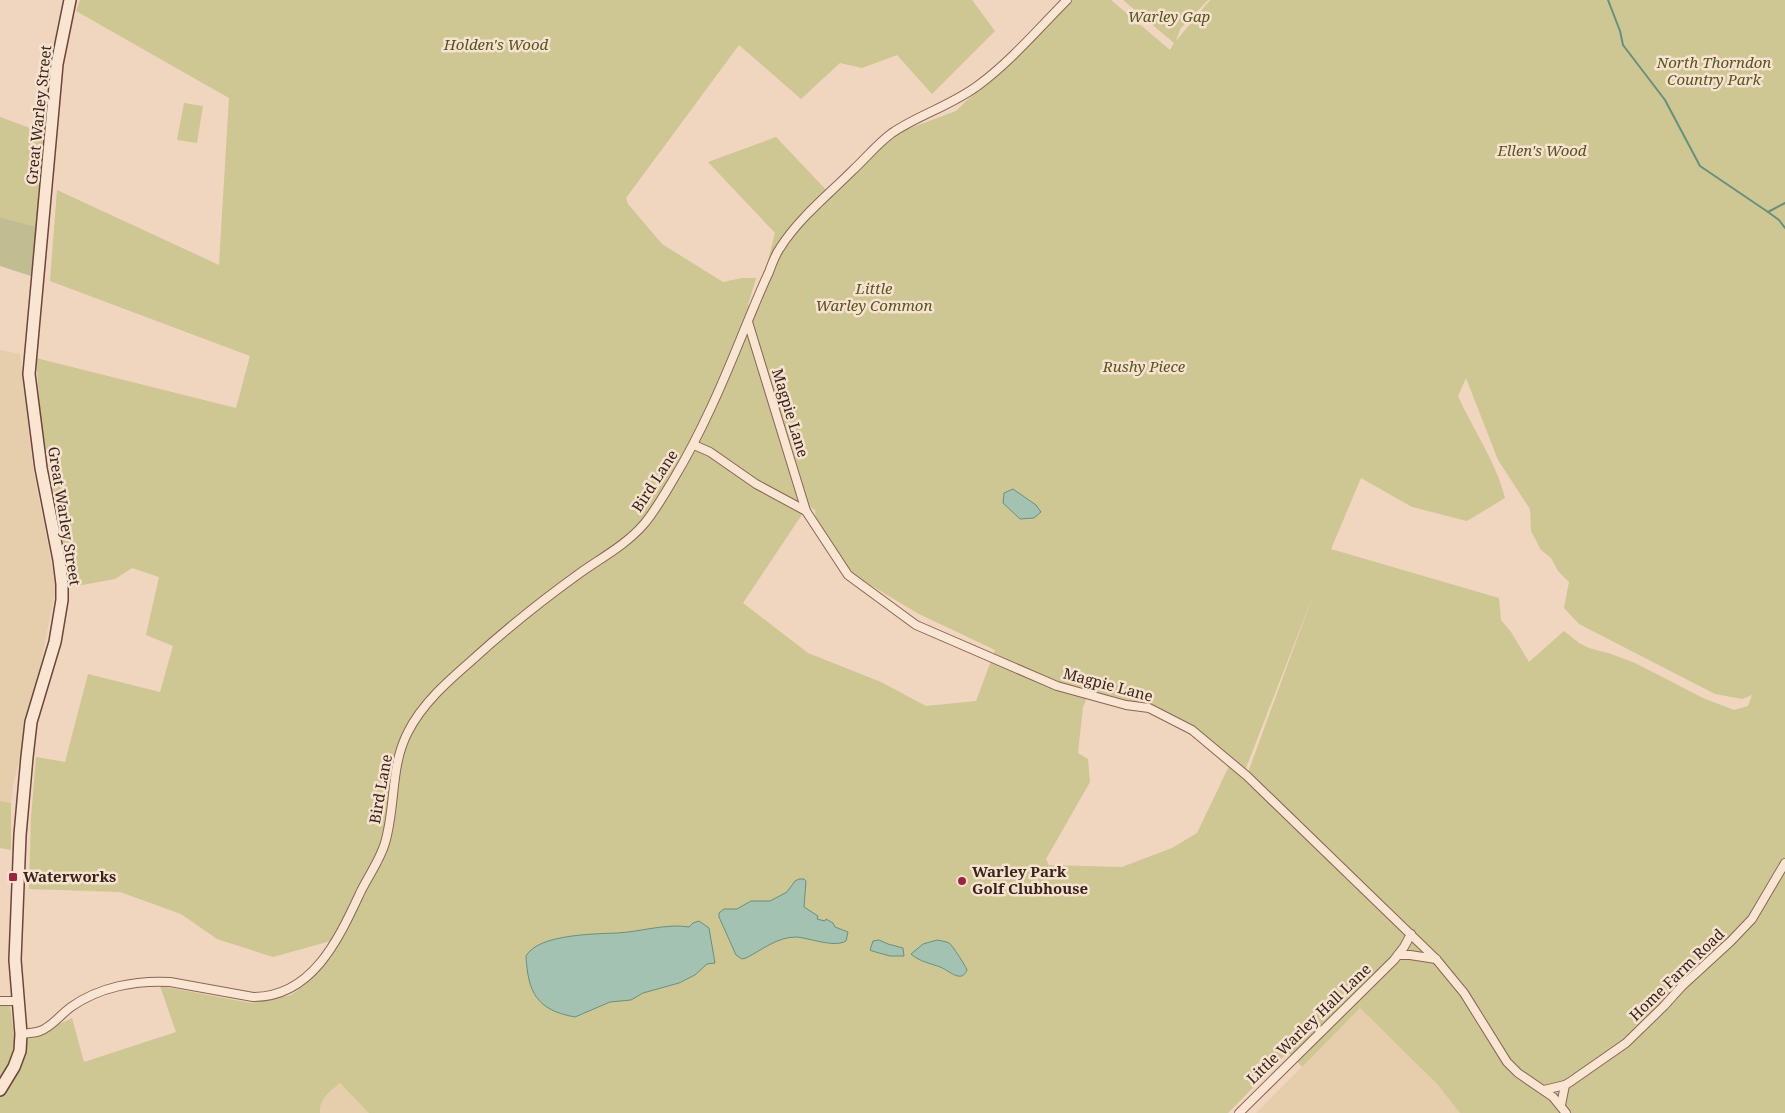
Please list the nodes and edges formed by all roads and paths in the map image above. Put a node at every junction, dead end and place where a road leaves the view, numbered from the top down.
1 (70, 0) edge
2 (1067, 0) edge
3 (748, 322) junction
4 (694, 445) junction
5 (806, 511) junction
6 (1785, 863) edge
7 (1411, 934) junction
8 (1398, 955) junction
9 (1436, 959) junction
10 (0, 1000) edge
11 (18, 1001) junction
12 (21, 1034) junction
13 (1565, 1085) junction
14 (0, 1090) edge
15 (1544, 1090) junction
16 (1561, 1105) junction
17 (1239, 1113) edge
18 (1566, 1113) edge

1 - 11 main road, Great Warley Street
2 - 3 street
3 - 4 street, Bird Lane
3 - 5 street, Magpie Lane
4 - 5 street, Magpie Lane
4 - 12 street, Bird Lane
5 - 7 street, Magpie Lane
6 - 13 street, Home Farm Road
7 - 8 street, Little Warley Hall Lane
7 - 9 street, Magpie Lane
8 - 9 street
8 - 17 street, Little Warley Hall Lane
9 - 15 street, Magpie Lane
10 - 11 street
11 - 12 main road, Great Warley Street
12 - 14 main road, Great Warley Street
13 - 15 street, Home Farm Road
13 - 16 street
15 - 16 street, Magpie Lane
16 - 18 street, Magpie Lane

